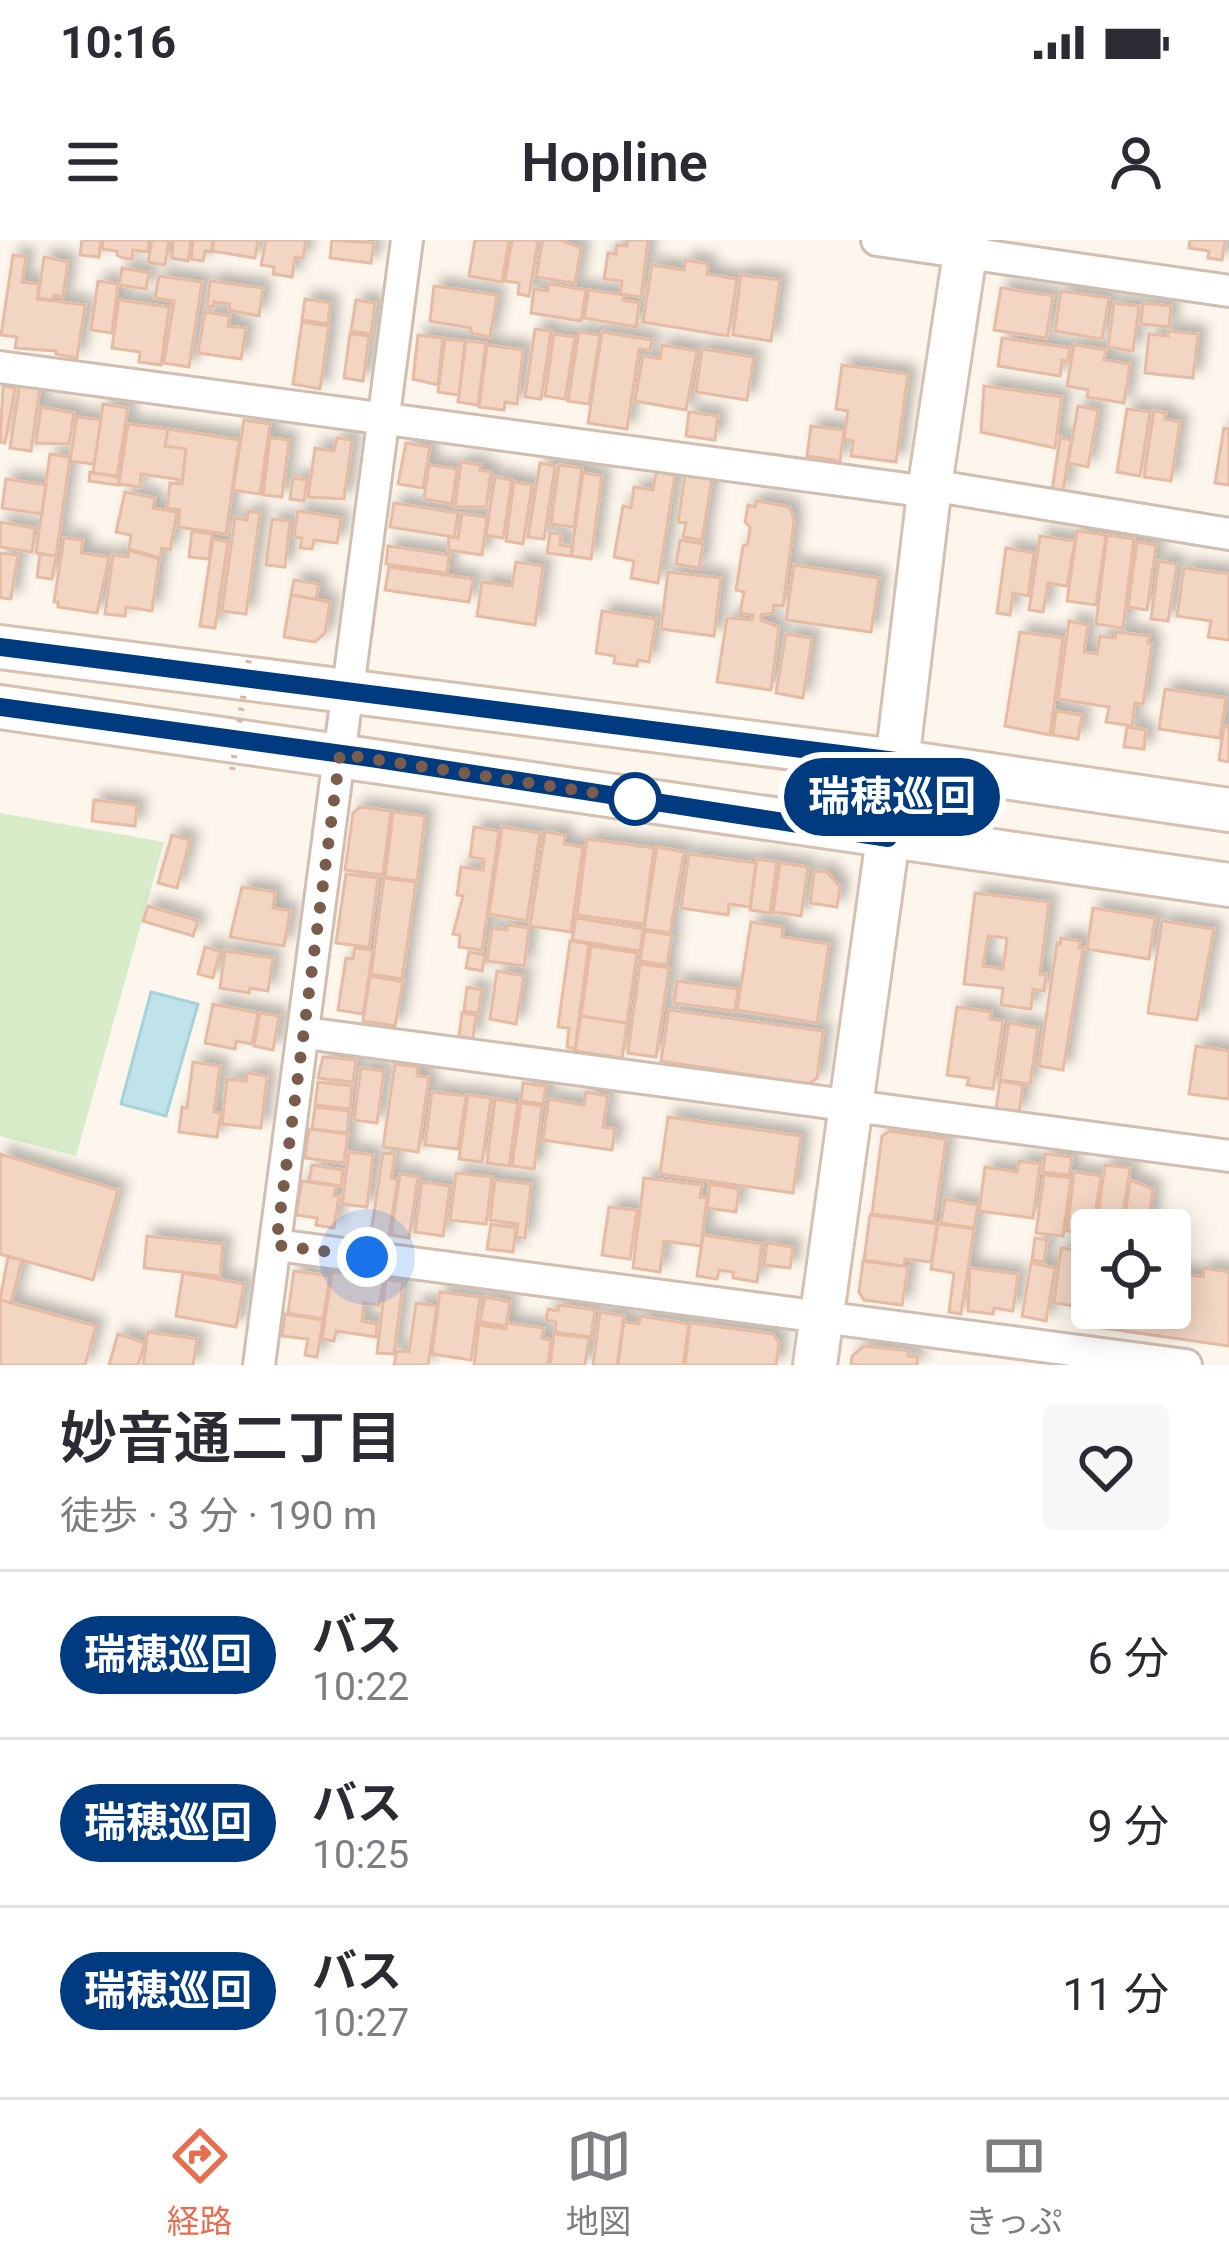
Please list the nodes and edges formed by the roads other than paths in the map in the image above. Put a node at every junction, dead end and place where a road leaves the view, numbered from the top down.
1 (406, 240) edge
2 (877, 240) edge
3 (966, 247) edge
4 (1229, 291) edge
5 (0, 367) edge
6 (381, 418) junction
7 (930, 489) junction
8 (1229, 535) edge
9 (0, 647) edge
10 (348, 692) junction
11 (0, 707) edge
12 (340, 754) junction
13 (896, 761) junction
14 (1229, 810) edge
15 (888, 838) junction
16 (1229, 885) edge
17 (304, 1033) junction
18 (850, 1107) junction
19 (1229, 1156) edge
20 (276, 1245) junction
21 (821, 1318) junction
22 (259, 1365) edge
23 (815, 1365) edge
24 (1186, 1365) edge

1 - 6 street
2 - 3 street
3 - 4 street
3 - 7 main road
5 - 6 street
6 - 7 street
6 - 10 street
7 - 8 street
7 - 13 main road
9 - 10 main road
10 - 12 street
10 - 13 main road
11 - 12 main road
12 - 15 main road
12 - 17 street
13 - 14 main road
13 - 15 main road
15 - 16 main road
15 - 18 main road
17 - 18 street
17 - 20 street
18 - 19 street
18 - 21 main road
20 - 21 street
20 - 22 street
21 - 23 main road
21 - 24 street

